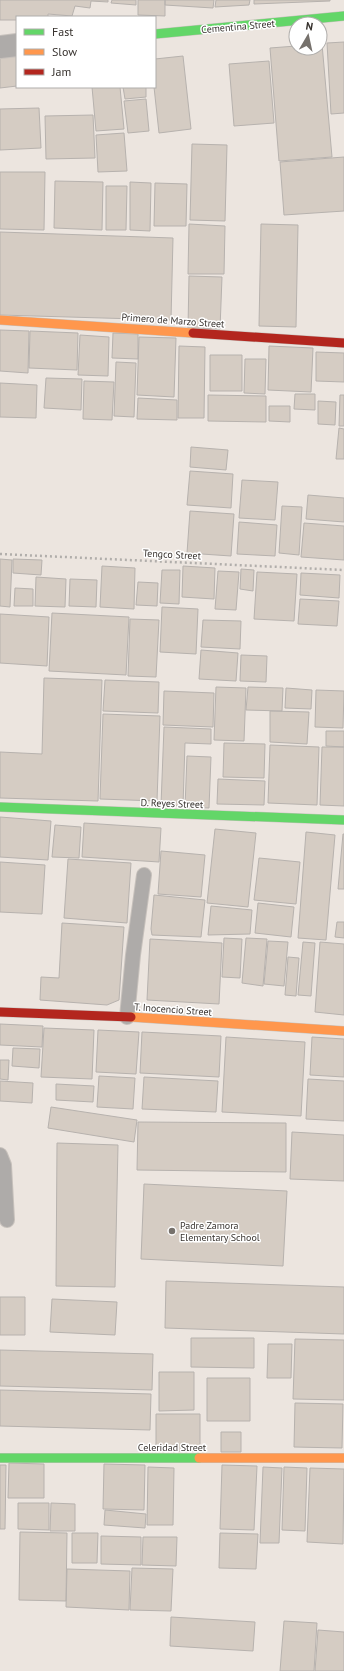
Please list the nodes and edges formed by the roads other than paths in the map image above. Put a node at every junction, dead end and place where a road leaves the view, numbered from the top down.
1 (344, 16) edge
2 (156, 34) edge
3 (16, 46) edge
4 (0, 47) edge
5 (0, 320) edge
6 (344, 343) edge
7 (0, 807) edge
8 (344, 820) edge
9 (144, 875) dead end
10 (0, 1012) edge
11 (127, 1017) junction
12 (344, 1031) edge
13 (0, 1155) edge
14 (7, 1220) dead end
15 (0, 1458) edge
16 (344, 1458) edge

1 - 2 street, Cementina Street
3 - 4 street
5 - 6 street, Primero de Marzo Street
7 - 8 street, D. Reyes Street
9 - 11 lane
10 - 11 street, T. Inocencio Street
11 - 12 street, T. Inocencio Street
13 - 14 lane
15 - 16 street, Celeridad Street

